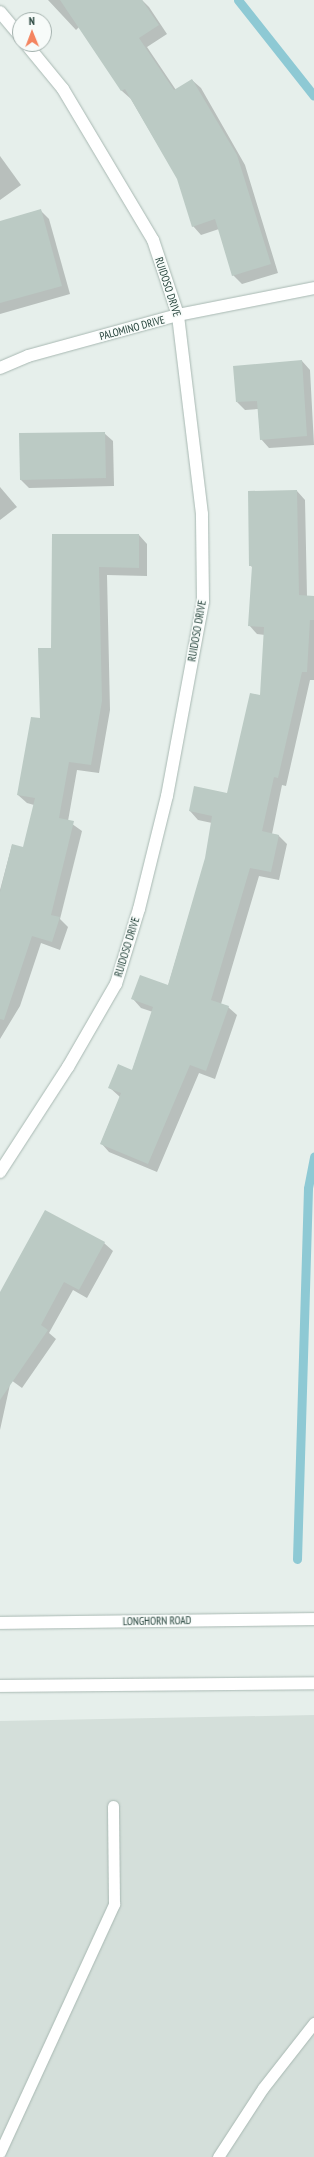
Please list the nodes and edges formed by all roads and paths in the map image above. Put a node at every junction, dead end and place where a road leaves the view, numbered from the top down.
1 (0, 12) edge
2 (12, 26) edge
3 (33, 52) edge
4 (314, 288) edge
5 (178, 315) junction
6 (0, 368) edge
7 (0, 1172) edge
8 (314, 1619) edge
9 (0, 1623) edge
10 (314, 1683) edge
11 (0, 1686) edge
12 (113, 1806) dead end
13 (314, 2023) edge
14 (0, 2152) edge
15 (218, 2157) edge

1 - 2 street
3 - 5 street, RUIDOSO DRIVE
4 - 5 street, PALOMINO DRIVE
5 - 6 street, PALOMINO DRIVE
5 - 7 street, RUIDOSO DRIVE
8 - 9 street, LONGHORN ROAD
10 - 11 street
12 - 14 lane
13 - 15 lane

